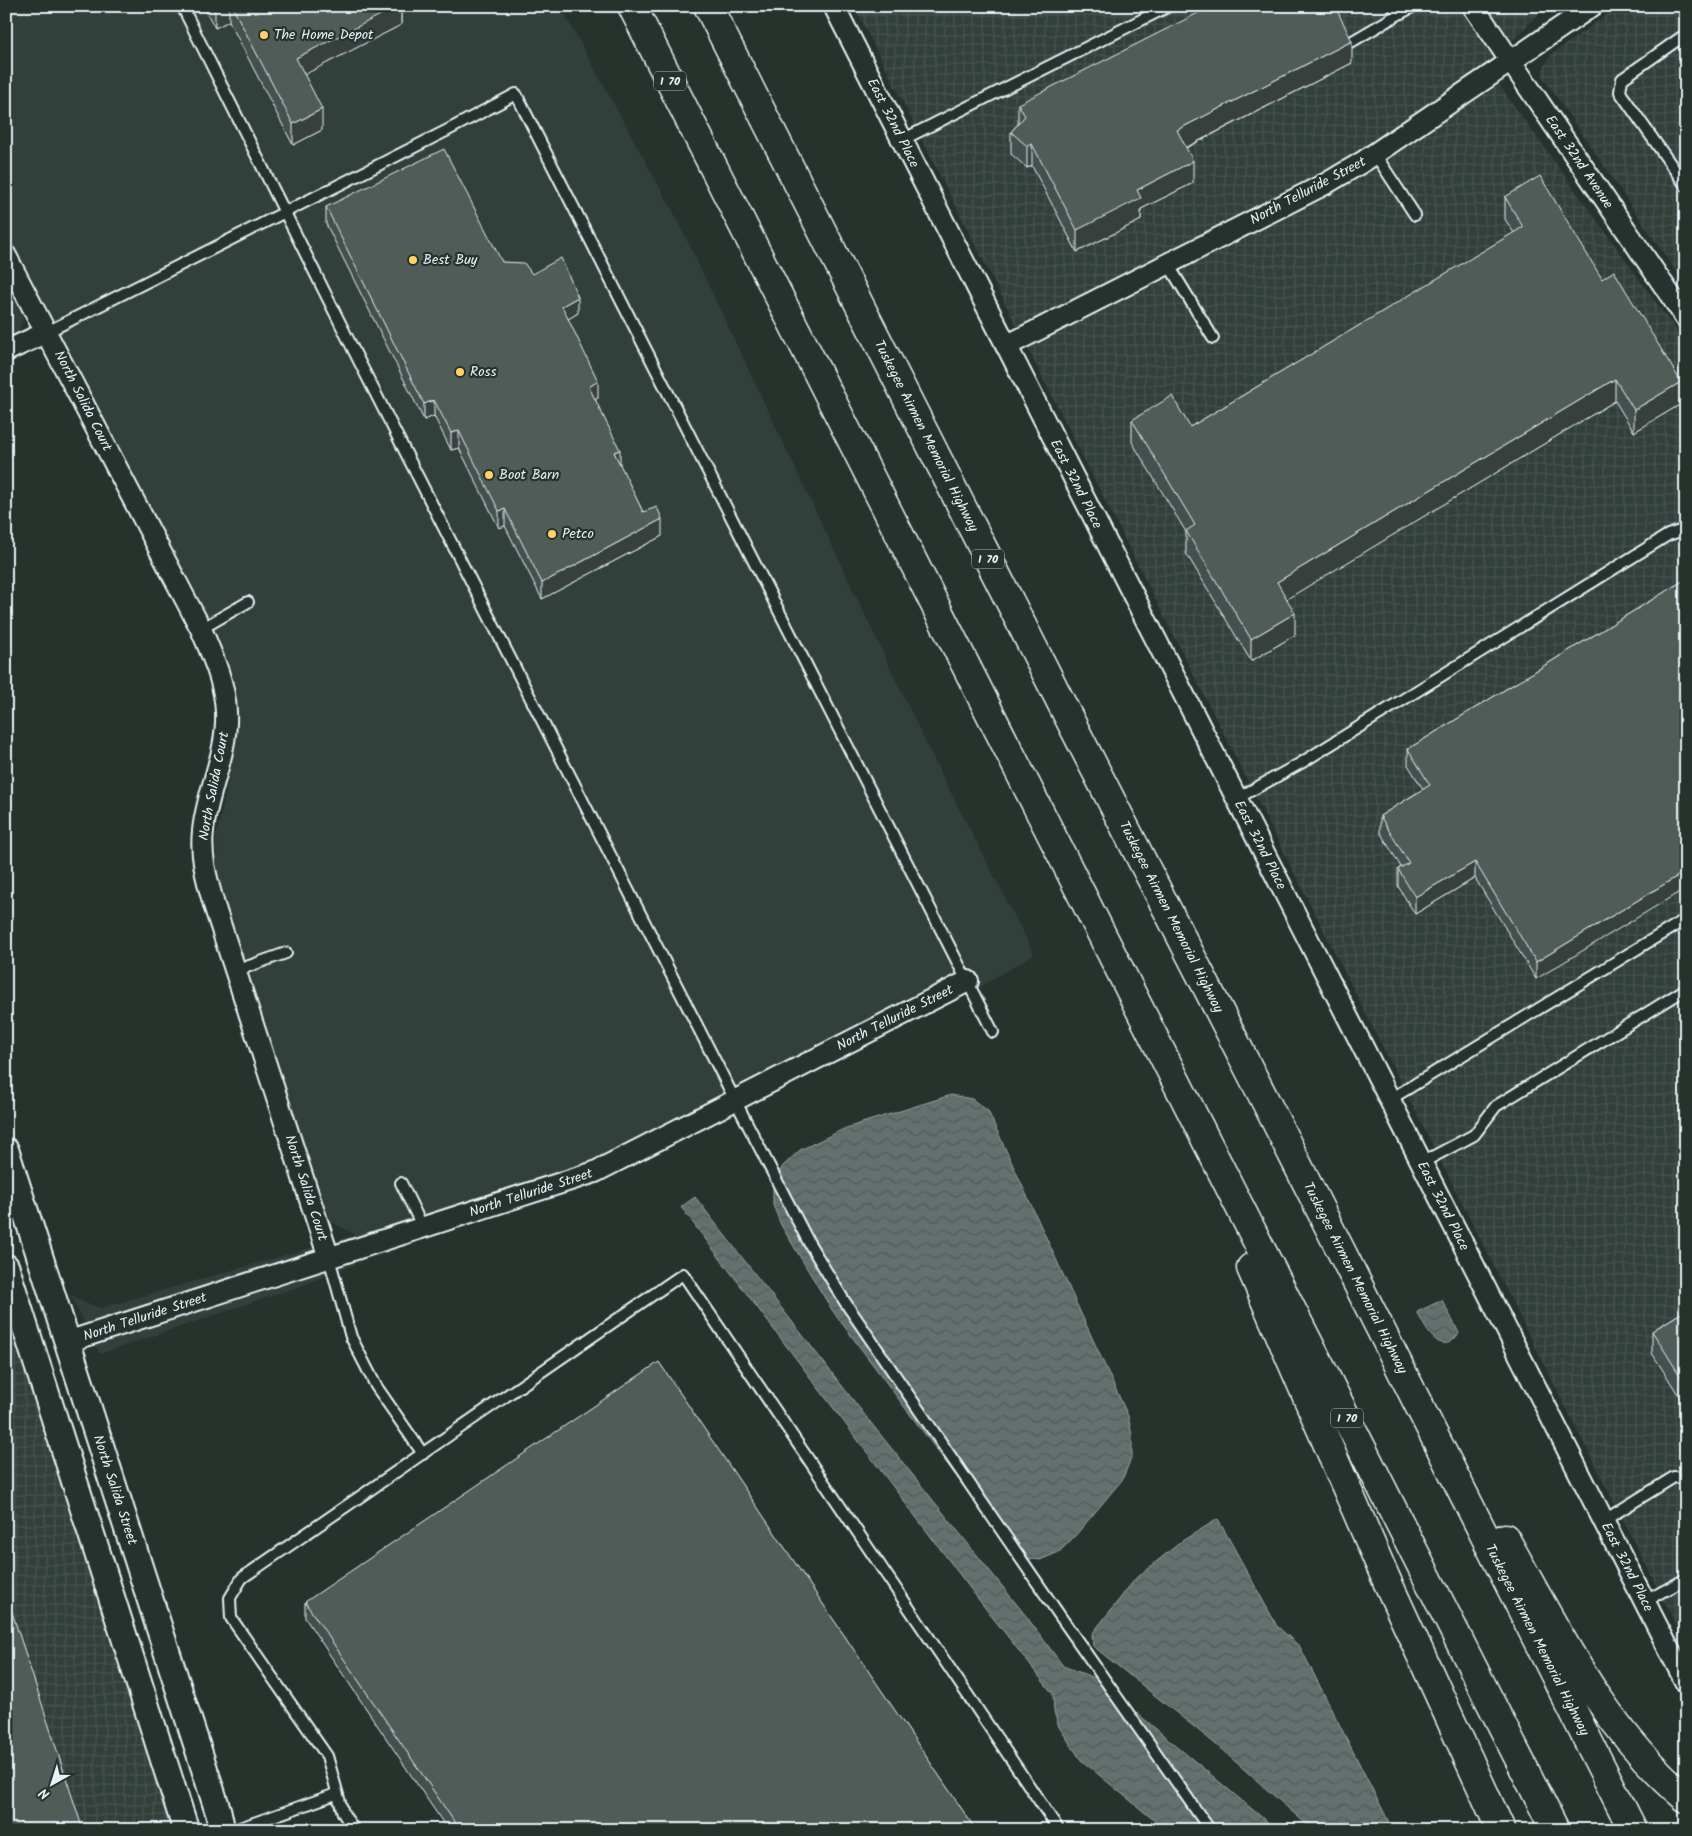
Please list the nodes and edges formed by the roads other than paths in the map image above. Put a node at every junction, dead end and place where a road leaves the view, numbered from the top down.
1 (182, 6) edge
2 (632, 6) edge
3 (708, 6) edge
4 (834, 6) edge
5 (1169, 6) edge
6 (1414, 6) edge
7 (1473, 6) edge
8 (1592, 6) edge
9 (1396, 10) edge
10 (1686, 34) edge
11 (1351, 42) edge
12 (1511, 61) junction
13 (902, 140) junction
14 (1375, 154) junction
15 (1686, 186) edge
16 (284, 213) junction
17 (1415, 215) dead end
18 (6, 256) edge
19 (1168, 264) junction
20 (1686, 318) edge
21 (47, 332) junction
22 (1214, 338) dead end
23 (1006, 346) junction
24 (6, 352) edge
25 (1686, 529) edge
26 (248, 602) dead end
27 (201, 628) junction
28 (1236, 799) junction
29 (1686, 919) edge
30 (286, 953) dead end
31 (235, 971) junction
32 (968, 981) junction
33 (1686, 989) edge
34 (1138, 1008) junction
35 (993, 1032) dead end
36 (734, 1100) junction
37 (1390, 1100) junction
38 (1270, 1110) junction
39 (6, 1151) edge
40 (1421, 1162) junction
41 (401, 1183) dead end
42 (422, 1228) junction
43 (329, 1258) junction
44 (6, 1267) edge
45 (67, 1342) junction
46 (423, 1454) junction
47 (1686, 1478) edge
48 (1603, 1521) junction
49 (1686, 1579) edge
50 (1644, 1602) junction
51 (1686, 1683) edge
52 (336, 1794) junction
53 (1686, 1798) edge
54 (186, 1830) edge
55 (222, 1830) edge
56 (234, 1830) edge
57 (354, 1830) edge
58 (1059, 1830) edge
59 (1210, 1830) edge
60 (1502, 1830) edge
61 (1554, 1830) edge
62 (1633, 1830) edge

1 - 16 lane
2 - 34 highway, I 70
3 - 38 highway, Tuskegee Airmen Memorial Highway / I 70
4 - 13 street, East 32nd Place
5 - 13 lane
6 - 9 lane
7 - 12 street, East 32nd Avenue
8 - 12 street, North Telluride Street
9 - 11 lane
10 - 15 lane
12 - 14 street, North Telluride Street
12 - 20 street, East 32nd Avenue
13 - 23 street, East 32nd Place
14 - 17 lane
14 - 19 street, North Telluride Street
16 - 21 lane
16 - 32 lane
16 - 36 lane
18 - 21 street, North Salida Court
19 - 22 lane
19 - 23 street, North Telluride Street
21 - 24 street
21 - 27 street, North Salida Court
23 - 28 street, East 32nd Place
25 - 28 lane
26 - 27 lane
27 - 31 street, North Salida Court
28 - 37 street, East 32nd Place
29 - 37 lane
30 - 31 lane
31 - 43 street, North Salida Court
32 - 35 lane
32 - 36 street, North Telluride Street
33 - 40 lane
34 - 60 highway
34 - 61 highway, I 70
36 - 42 street, North Telluride Street
36 - 59 lane
37 - 40 street, East 32nd Place
38 - 53 highway
38 - 62 highway, Tuskegee Airmen Memorial Highway / I 70
39 - 45 street, North Salida Street
40 - 48 street, East 32nd Place
41 - 42 lane
42 - 43 street, North Telluride Street
43 - 45 street, North Telluride Street
43 - 46 lane
44 - 54 street
45 - 55 street, North Salida Street
46 - 52 lane
46 - 58 lane
47 - 48 lane
48 - 50 street, East 32nd Place
49 - 50 lane
50 - 51 street, East 32nd Place
52 - 56 lane
52 - 57 lane

